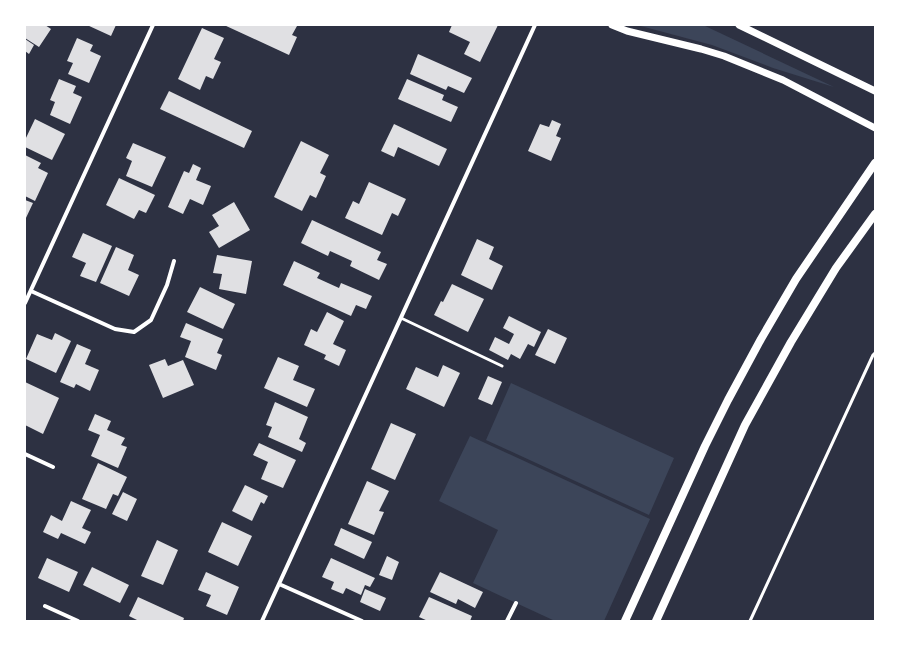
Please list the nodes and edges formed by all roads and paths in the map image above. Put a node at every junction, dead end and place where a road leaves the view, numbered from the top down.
1 (152, 25) edge
2 (535, 25) edge
3 (612, 25) edge
4 (738, 25) edge
5 (875, 91) edge
6 (875, 128) edge
7 (875, 162) edge
8 (875, 214) edge
9 (174, 261) dead end
10 (31, 290) junction
11 (25, 303) edge
12 (401, 318) junction
13 (875, 353) edge
14 (502, 366) dead end
15 (25, 454) edge
16 (53, 467) dead end
17 (279, 584) junction
18 (516, 603) dead end
19 (45, 606) dead end
20 (78, 621) edge
21 (262, 621) edge
22 (362, 621) edge
23 (508, 621) edge
24 (625, 621) edge
25 (656, 621) edge
26 (750, 621) edge

1 - 10 street
2 - 12 street
3 - 6 street
4 - 5 street
7 - 24 main road
8 - 25 main road
9 - 10 street
10 - 11 street
12 - 14 lane
12 - 17 street
13 - 26 lane
15 - 16 street
17 - 21 street
17 - 22 street
18 - 23 street
19 - 20 street

